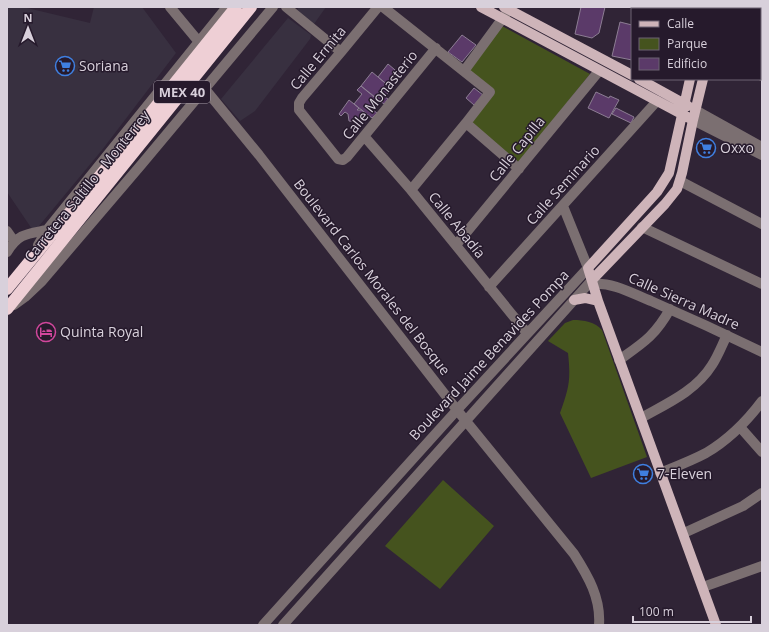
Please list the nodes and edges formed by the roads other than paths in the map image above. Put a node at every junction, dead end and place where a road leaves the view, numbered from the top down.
1 (170, 7) edge
2 (227, 7) edge
3 (236, 7) edge
4 (251, 7) edge
5 (273, 7) edge
6 (286, 7) edge
7 (378, 7) edge
8 (383, 7) edge
9 (481, 7) edge
10 (505, 12) edge
11 (199, 42) junction
12 (436, 48) junction
13 (341, 52) junction
14 (464, 71) junction
15 (599, 71) junction
16 (631, 75) edge
17 (640, 80) edge
18 (690, 80) edge
19 (703, 80) edge
20 (205, 89) junction
21 (657, 101) junction
22 (683, 108) junction
23 (694, 115) junction
24 (466, 123) junction
25 (364, 136) junction
26 (762, 147) edge
27 (762, 155) edge
28 (345, 160) joint
29 (519, 169) junction
30 (680, 181) junction
31 (411, 190) junction
32 (563, 206) junction
33 (762, 224) edge
34 (642, 227) junction
35 (47, 230) junction
36 (7, 231) edge
37 (14, 241) junction
38 (456, 245) junction
39 (7, 252) edge
40 (28, 262) junction
41 (588, 268) junction
42 (592, 282) junction
43 (762, 284) edge
44 (489, 287) junction
45 (7, 289) edge
46 (574, 300) junction
47 (598, 301) junction
48 (7, 309) edge
49 (670, 309) junction
50 (527, 333) junction
51 (727, 335) junction
52 (762, 352) edge
53 (619, 360) junction
54 (762, 401) edge
55 (457, 410) junction
56 (641, 418) junction
57 (467, 420) junction
58 (740, 427) junction
59 (762, 452) edge
60 (660, 473) junction
61 (762, 493) edge
62 (684, 533) junction
63 (762, 566) edge
64 (703, 587) junction
65 (263, 625) edge
66 (283, 625) edge
67 (600, 625) edge
68 (716, 625) edge

1 - 11 street
2 - 11 street
3 - 40 highway, Carretera Saltillo - Monterrey / MEX 40
4 - 48 highway, Carretera Saltillo - Monterrey / MEX 40
5 - 20 street
6 - 13 street
7 - 13 street, Calle Ermita
8 - 12 street
9 - 10 main road
10 - 14 street
10 - 15 main road
10 - 16 main road
11 - 35 street
12 - 14 street
12 - 25 street, Calle Monasterio
13 - 28 street, Calle Ermita
14 - 24 street
15 - 21 main road
15 - 29 street, Calle Capilla
17 - 22 main road
18 - 22 main road, Boulevard Jaime Benavides Pompa
19 - 23 main road, Boulevard Jaime Benavides Pompa
20 - 48 street
20 - 55 street, Boulevard Carlos Morales del Bosque
21 - 22 main road
21 - 32 street, Calle Seminario
22 - 23 main road
22 - 41 main road, Boulevard Jaime Benavides Pompa
23 - 26 street
23 - 27 street
23 - 30 main road, Boulevard Jaime Benavides Pompa
24 - 29 street
24 - 31 street
25 - 28 street, Calle Monasterio
25 - 31 street, Calle Abadía
29 - 38 street, Calle Capilla
30 - 33 street
30 - 34 main road, Boulevard Jaime Benavides Pompa
31 - 38 street, Calle Abadía
32 - 41 street
32 - 44 street, Calle Seminario
34 - 42 main road, Boulevard Jaime Benavides Pompa
34 - 43 street
35 - 37 street
35 - 40 street
36 - 37 street
37 - 39 street
38 - 44 street, Calle Abadía
40 - 45 highway, Carretera Saltillo - Monterrey / MEX 40
41 - 42 main road
41 - 50 street, Boulevard Jaime Benavides Pompa
42 - 46 street, Boulevard Jaime Benavides Pompa
42 - 47 main road
42 - 49 street, Calle Sierra Madre
44 - 50 street, Calle Abadía
46 - 47 main road
46 - 57 street, Boulevard Jaime Benavides Pompa
47 - 53 main road
49 - 51 street, Calle Sierra Madre
49 - 53 street
50 - 55 street, Boulevard Jaime Benavides Pompa
51 - 52 street, Calle Sierra Madre
51 - 56 street
53 - 56 main road
54 - 58 street
55 - 57 street, Boulevard Carlos Morales del Bosque
55 - 65 street, Boulevard Jaime Benavides Pompa
56 - 60 main road
57 - 66 street, Boulevard Jaime Benavides Pompa
57 - 67 street, Boulevard Carlos Morales del Bosque
58 - 59 street
58 - 60 street
60 - 62 main road
61 - 62 street
62 - 64 main road
63 - 64 street
64 - 68 main road

